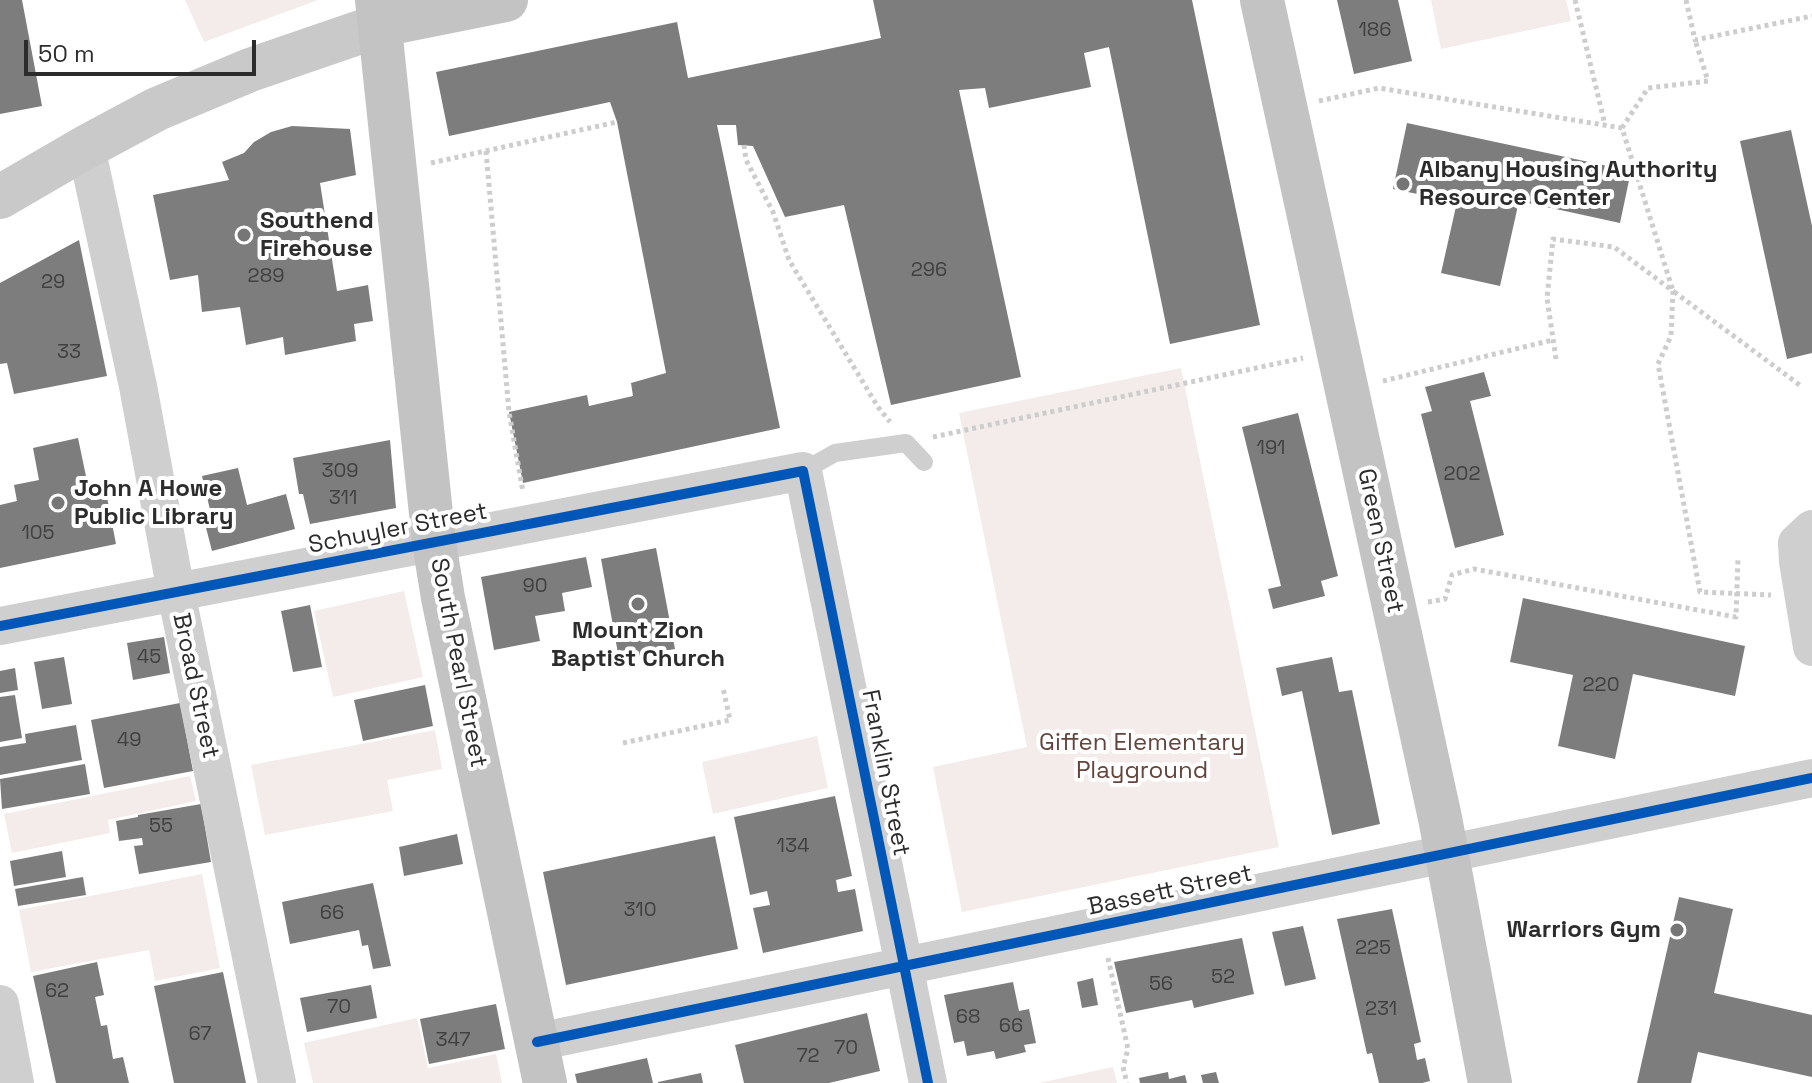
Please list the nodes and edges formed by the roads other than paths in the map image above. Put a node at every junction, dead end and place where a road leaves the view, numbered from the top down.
1 (506, 0) edge
2 (1262, 0) edge
3 (379, 13) edge
4 (86, 147) junction
5 (0, 197) edge
6 (924, 462) dead end
7 (803, 471) junction
8 (1805, 536) edge
9 (434, 542) junction
10 (176, 592) junction
11 (0, 626) edge
12 (1812, 647) edge
13 (1812, 778) edge
14 (1447, 854) junction
15 (904, 966) junction
16 (2, 1026) edge
17 (541, 1063) edge
18 (15, 1083) edge
19 (277, 1083) edge
20 (928, 1083) edge
21 (1490, 1083) edge

1 - 3 main road
2 - 14 main road, Green Street
3 - 4 street
3 - 9 main road, South Pearl Street
4 - 5 street
4 - 10 street, Broad Street
6 - 7 lane
7 - 9 street, Schuyler Street
7 - 15 street, Franklin Street
8 - 12 street
9 - 10 street, Schuyler Street
9 - 17 main road, South Pearl Street
10 - 11 street, Schuyler Street
10 - 19 street, Broad Street
13 - 14 street, Bassett Street
14 - 15 street, Bassett Street
14 - 21 main road, Green Street
15 - 17 street, Bassett Street
15 - 20 street, Franklin Street
16 - 18 street

